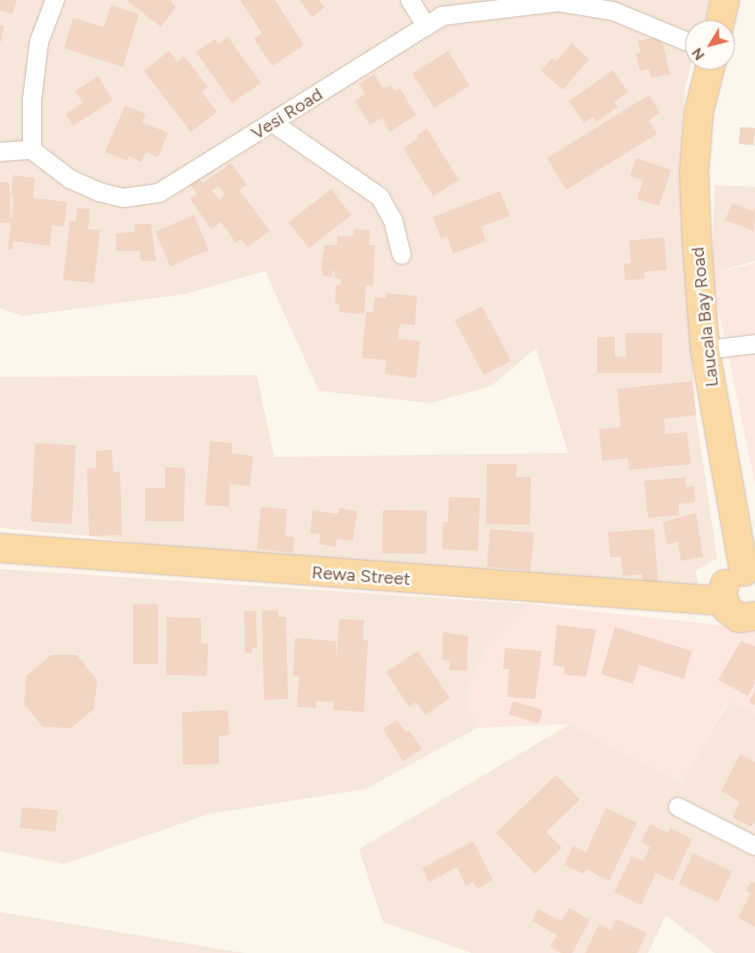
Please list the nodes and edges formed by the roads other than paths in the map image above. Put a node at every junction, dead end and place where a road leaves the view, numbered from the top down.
1 (55, 0) edge
2 (410, 0) edge
3 (725, 0) edge
4 (720, 20) edge
5 (426, 26) junction
6 (685, 41) edge
7 (710, 70) edge
8 (273, 123) junction
9 (32, 150) junction
10 (0, 152) edge
11 (402, 255) dead end
12 (755, 344) edge
13 (705, 350) junction
14 (0, 548) edge
15 (750, 574) edge
16 (723, 602) junction
17 (755, 617) edge
18 (678, 807) dead end
19 (755, 846) edge

1 - 9 street
2 - 5 street
3 - 4 main road
5 - 6 street, Vesi Road
5 - 8 street, Vesi Road
7 - 13 main road, Laucala Bay Road
8 - 9 street, Vesi Road
8 - 11 street
9 - 10 street
12 - 13 street
13 - 15 main road, Laucala Bay Road
14 - 16 main road, Rewa Street
15 - 16 main road
16 - 17 main road
18 - 19 street

